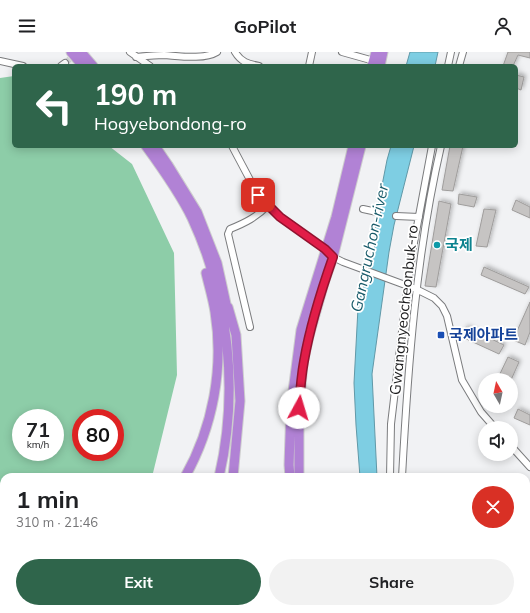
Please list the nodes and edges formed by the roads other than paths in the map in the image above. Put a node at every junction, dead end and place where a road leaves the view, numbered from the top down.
1 (71, 52) edge
2 (82, 52) edge
3 (130, 52) edge
4 (217, 52) edge
5 (235, 52) edge
6 (312, 52) edge
7 (342, 52) edge
8 (383, 52) edge
9 (452, 52) edge
10 (463, 52) edge
11 (136, 57) junction
12 (239, 59) junction
13 (0, 61) edge
14 (375, 61) edge
15 (14, 64) edge
16 (81, 64) edge
17 (91, 64) edge
18 (147, 64) edge
19 (239, 64) edge
20 (248, 64) edge
21 (309, 64) edge
22 (449, 64) edge
23 (460, 64) edge
24 (147, 148) edge
25 (156, 148) edge
26 (233, 148) edge
27 (353, 148) edge
28 (360, 148) edge
29 (432, 148) edge
30 (441, 148) edge
31 (174, 187) junction
32 (268, 205) junction
33 (363, 209) dead end
34 (377, 212) dead end
35 (396, 216) dead end
36 (419, 217) junction
37 (325, 249) junction
38 (333, 257) junction
39 (408, 286) junction
40 (416, 289) junction
41 (225, 296) junction
42 (250, 327) dead end
43 (489, 421) edge
44 (518, 454) edge
45 (293, 466) junction
46 (530, 467) edge
47 (186, 473) edge
48 (220, 473) edge
49 (225, 473) edge
50 (233, 473) edge
51 (290, 473) edge
52 (297, 473) edge
53 (390, 473) edge
54 (402, 473) edge

1 - 16 highway
2 - 17 highway
3 - 11 street
4 - 11 street
5 - 12 street
6 - 21 street
7 - 14 street
8 - 14 highway
9 - 22 street
10 - 23 street
11 - 18 street
12 - 19 street
12 - 20 street
13 - 15 street
24 - 31 highway
25 - 41 highway
26 - 32 street
27 - 37 highway
28 - 38 highway
29 - 36 street
30 - 40 street, Gwangnyeocheonbuk-ro
31 - 47 highway
31 - 48 highway
32 - 37 street
32 - 42 street
33 - 34 street
35 - 36 street
36 - 39 street
37 - 38 street
37 - 45 highway
38 - 39 street
38 - 45 highway
39 - 40 street
39 - 53 street
40 - 43 street
40 - 54 street, Gwangnyeocheonbuk-ro
41 - 49 highway
41 - 50 highway
44 - 46 street
45 - 51 highway
45 - 52 highway

